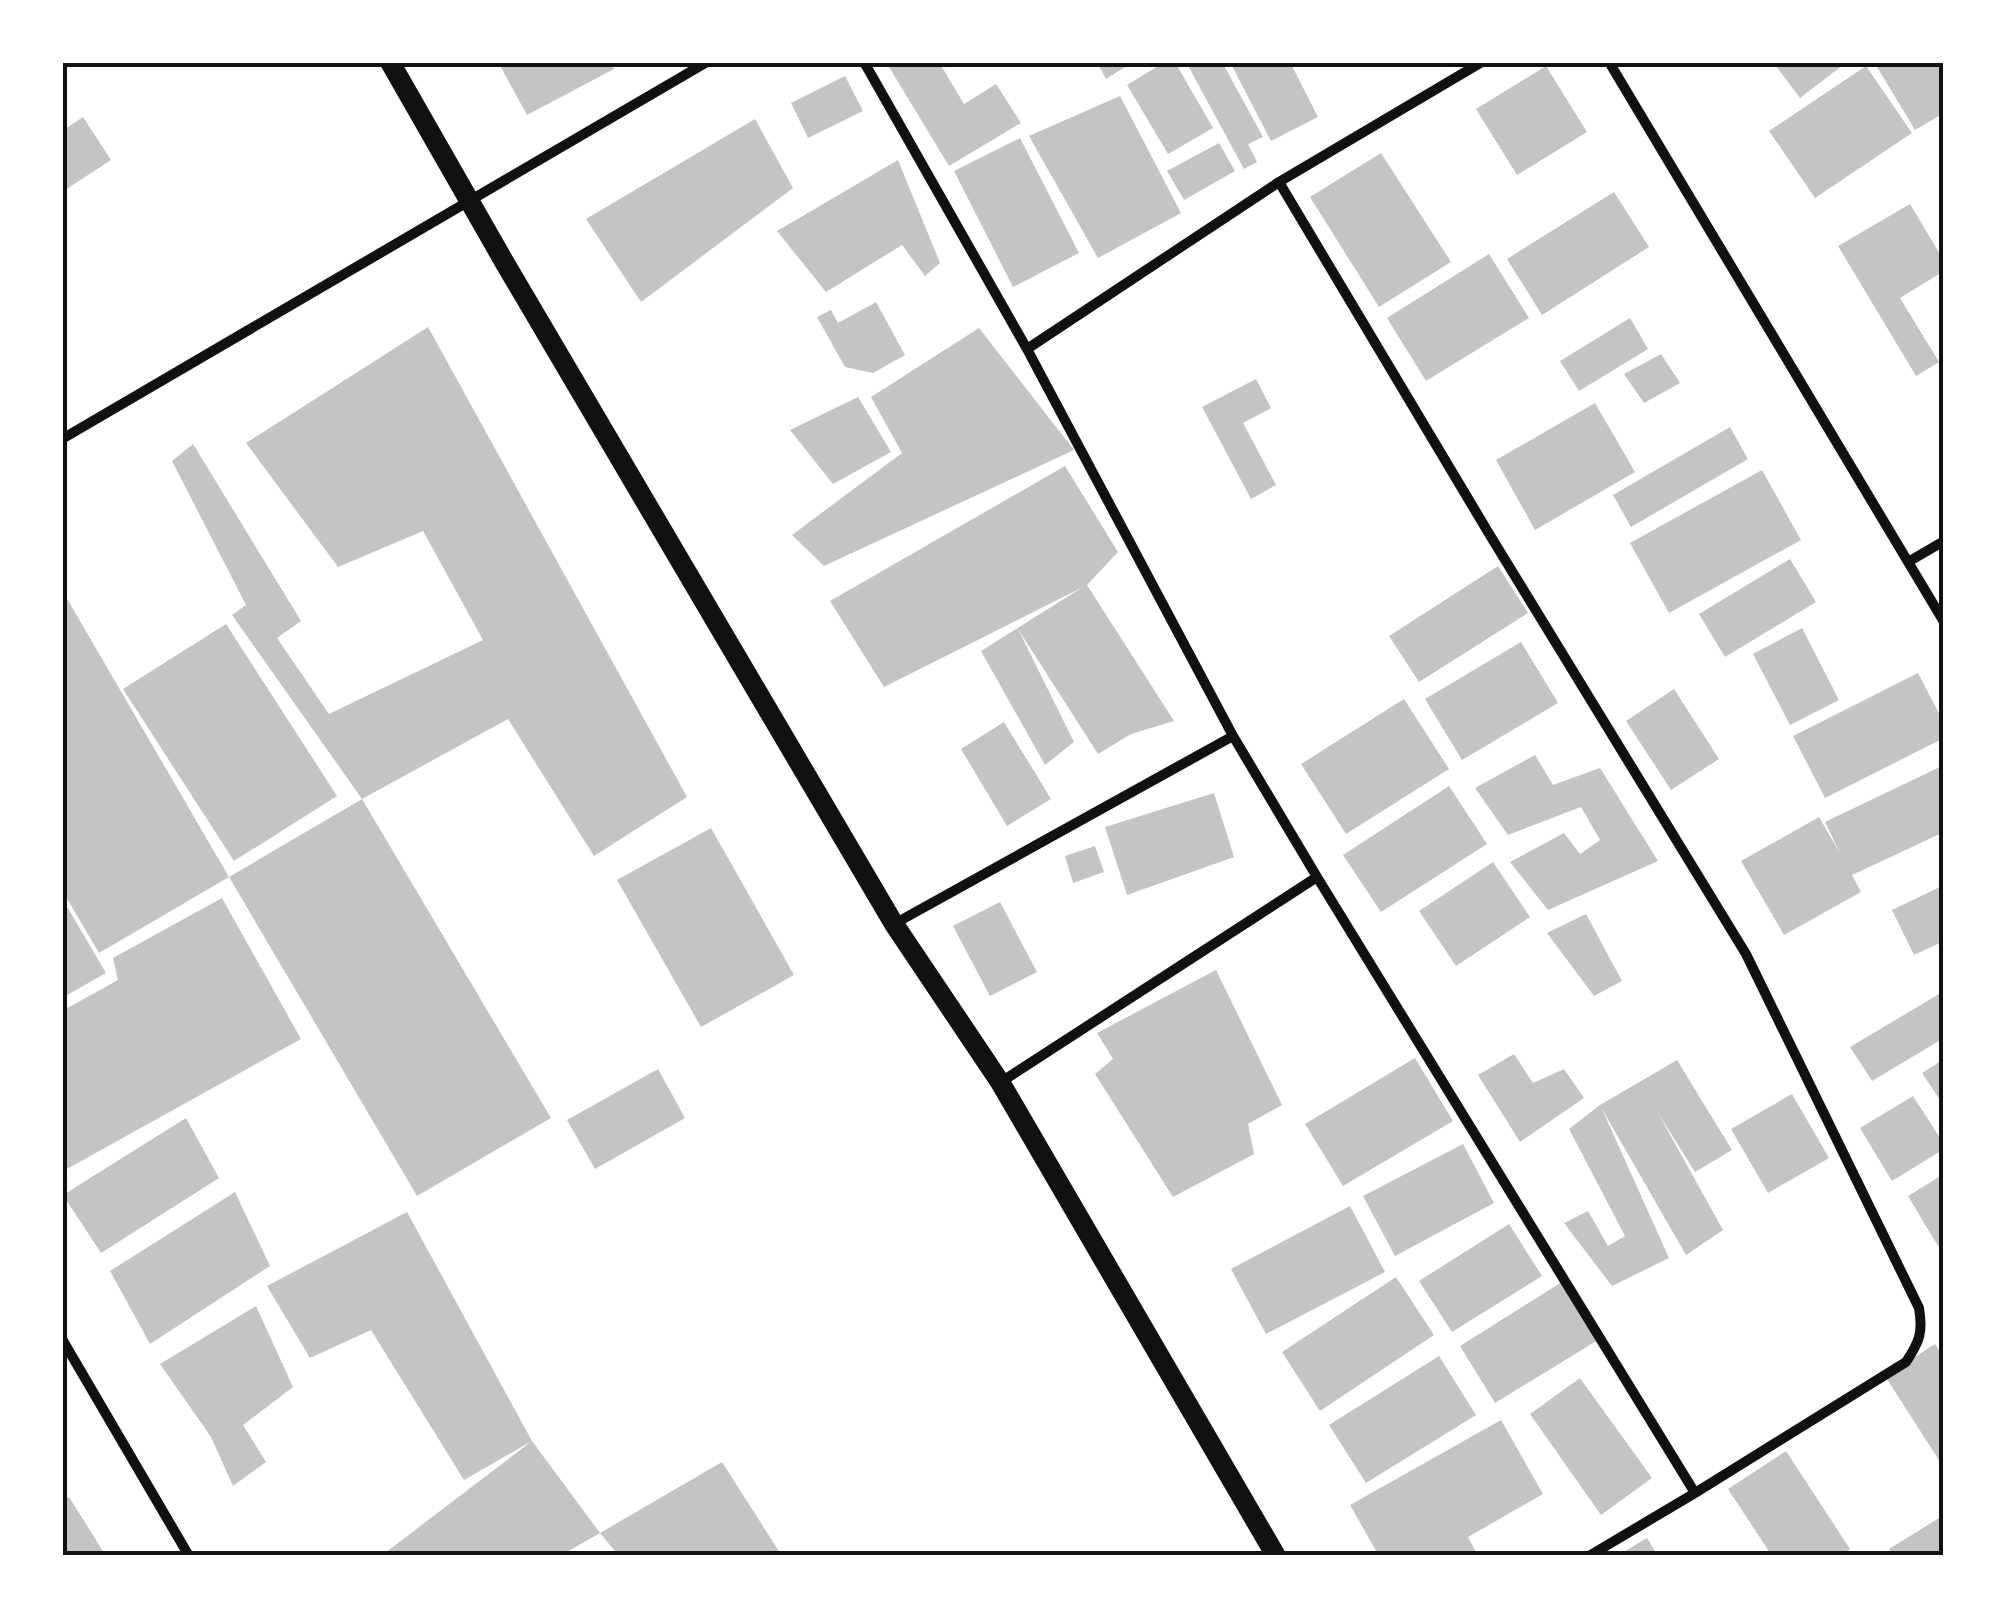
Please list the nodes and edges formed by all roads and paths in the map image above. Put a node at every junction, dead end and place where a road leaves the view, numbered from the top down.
1 (390, 62) edge
2 (707, 62) edge
3 (864, 62) edge
4 (1482, 62) edge
5 (1609, 62) edge
6 (1280, 182) junction
7 (470, 202) junction
8 (1027, 349) junction
9 (62, 438) edge
10 (1944, 541) edge
11 (1908, 562) junction
12 (1944, 622) edge
13 (1233, 736) junction
14 (1317, 877) junction
15 (894, 924) junction
16 (1000, 1082) junction
17 (62, 1339) edge
18 (1695, 1493) junction
19 (189, 1556) edge
20 (1276, 1556) edge
21 (1589, 1556) edge

1 - 7 main road
2 - 7 street
3 - 8 street
4 - 6 street
5 - 11 street
6 - 8 street
6 - 18 street
7 - 9 street
7 - 15 main road
8 - 13 street
10 - 11 street
11 - 12 street
13 - 14 street
13 - 15 street
14 - 16 street
14 - 18 street
15 - 16 main road
16 - 20 main road
17 - 19 street
18 - 21 street

